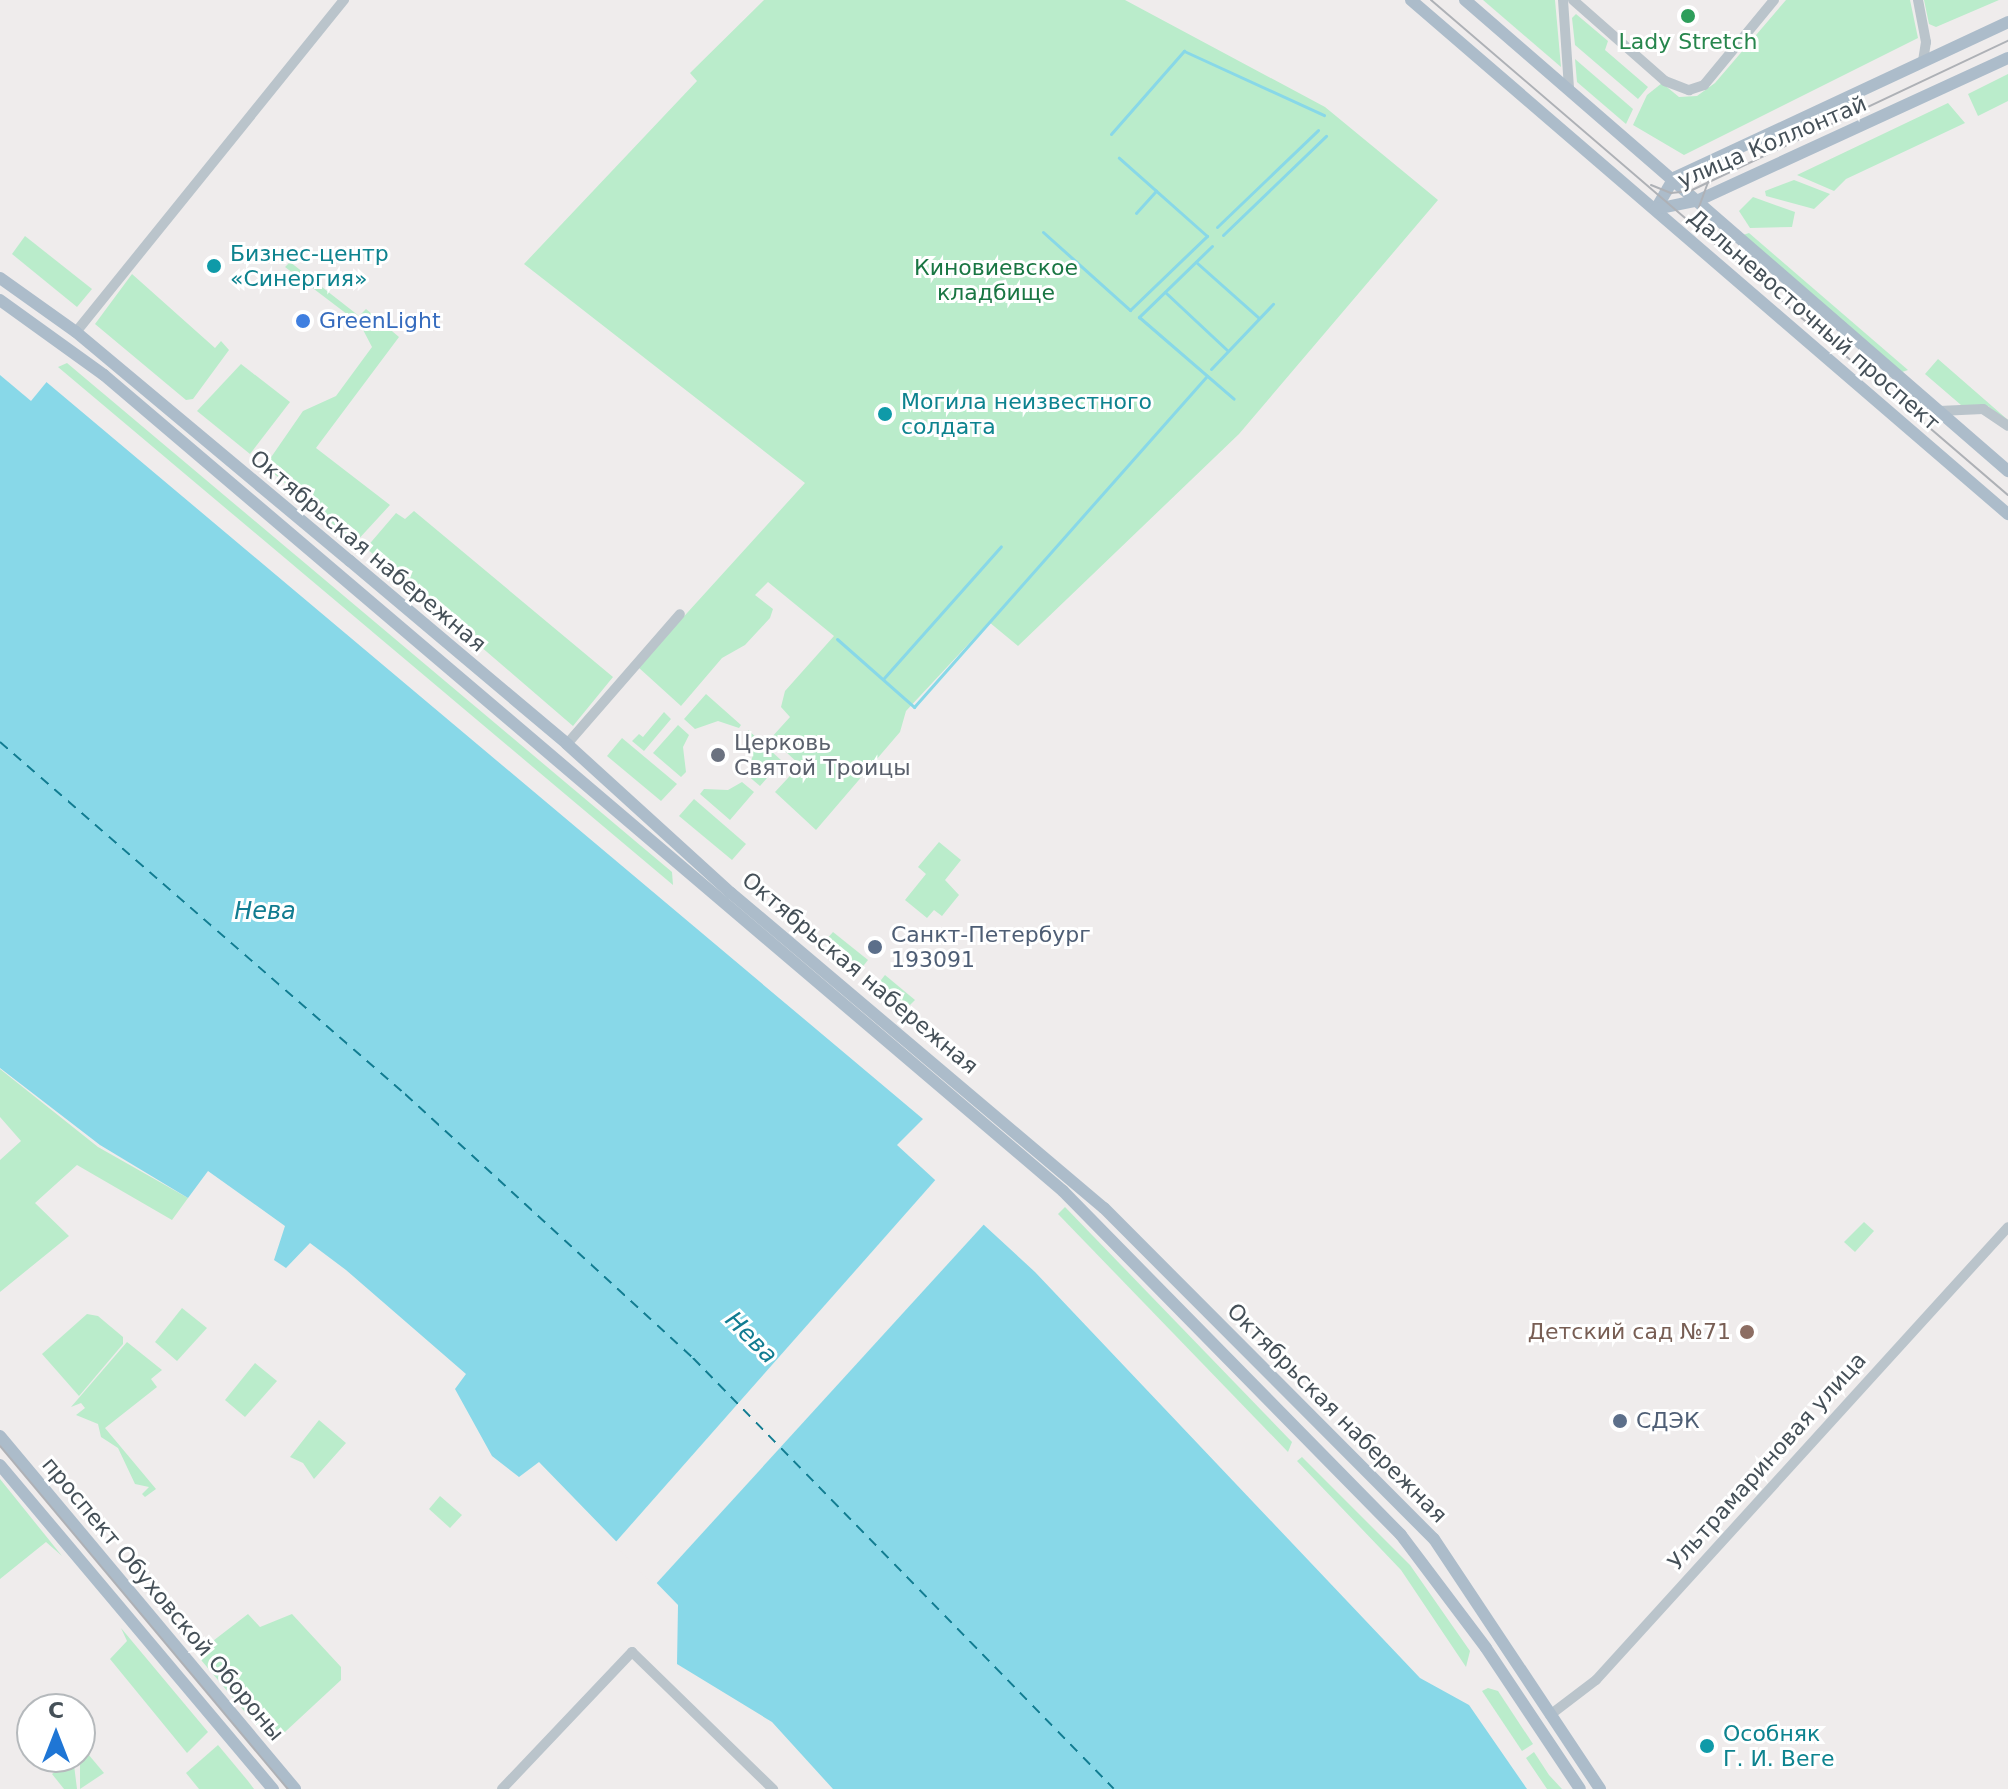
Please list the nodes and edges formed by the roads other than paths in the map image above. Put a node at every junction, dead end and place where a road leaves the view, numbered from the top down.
1 (344, 0) edge
2 (1411, 0) edge
3 (1465, 0) edge
4 (1563, 0) edge
5 (1573, 0) edge
6 (1774, 0) edge
7 (1918, 0) edge
8 (2008, 22) edge
9 (2008, 58) edge
10 (1923, 61) junction
11 (1569, 89) junction
12 (1674, 178) junction
13 (1699, 200) junction
14 (1656, 209) junction
15 (0, 278) edge
16 (0, 300) edge
17 (76, 332) junction
18 (1939, 411) junction
19 (2008, 426) edge
20 (2008, 471) edge
21 (2008, 514) edge
22 (680, 614) dead end
23 (567, 744) junction
24 (2008, 1227) edge
25 (0, 1436) edge
26 (0, 1465) edge
27 (1550, 1715) junction
28 (273, 1789) edge
29 (295, 1789) edge
30 (502, 1789) edge
31 (773, 1789) edge
32 (1580, 1789) edge
33 (1600, 1789) edge

1 - 17 street
2 - 14 main road, Дальневосточный проспект
3 - 11 main road, Дальневосточный проспект
4 - 11 street
5 - 6 street
7 - 10 street
8 - 10 main road, улица Коллонтай
9 - 13 main road, улица Коллонтай
10 - 12 main road, улица Коллонтай
11 - 12 main road, Дальневосточный проспект
12 - 13 main road, Дальневосточный проспект
12 - 14 main road, улица Коллонтай
13 - 14 main road, улица Коллонтай
13 - 18 main road, Дальневосточный проспект
14 - 21 main road, Дальневосточный проспект
15 - 17 main road, Октябрьская набережная
16 - 32 main road, Октябрьская набережная
17 - 23 main road, Октябрьская набережная
18 - 19 street
18 - 20 main road, Дальневосточный проспект
22 - 23 street
23 - 27 main road, Октябрьская набережная
24 - 27 street, Ультрамариновая улица
25 - 29 main road, проспект Обуховской Обороны
26 - 28 main road, проспект Обуховской Обороны
27 - 33 main road, Октябрьская набережная
30 - 31 street

